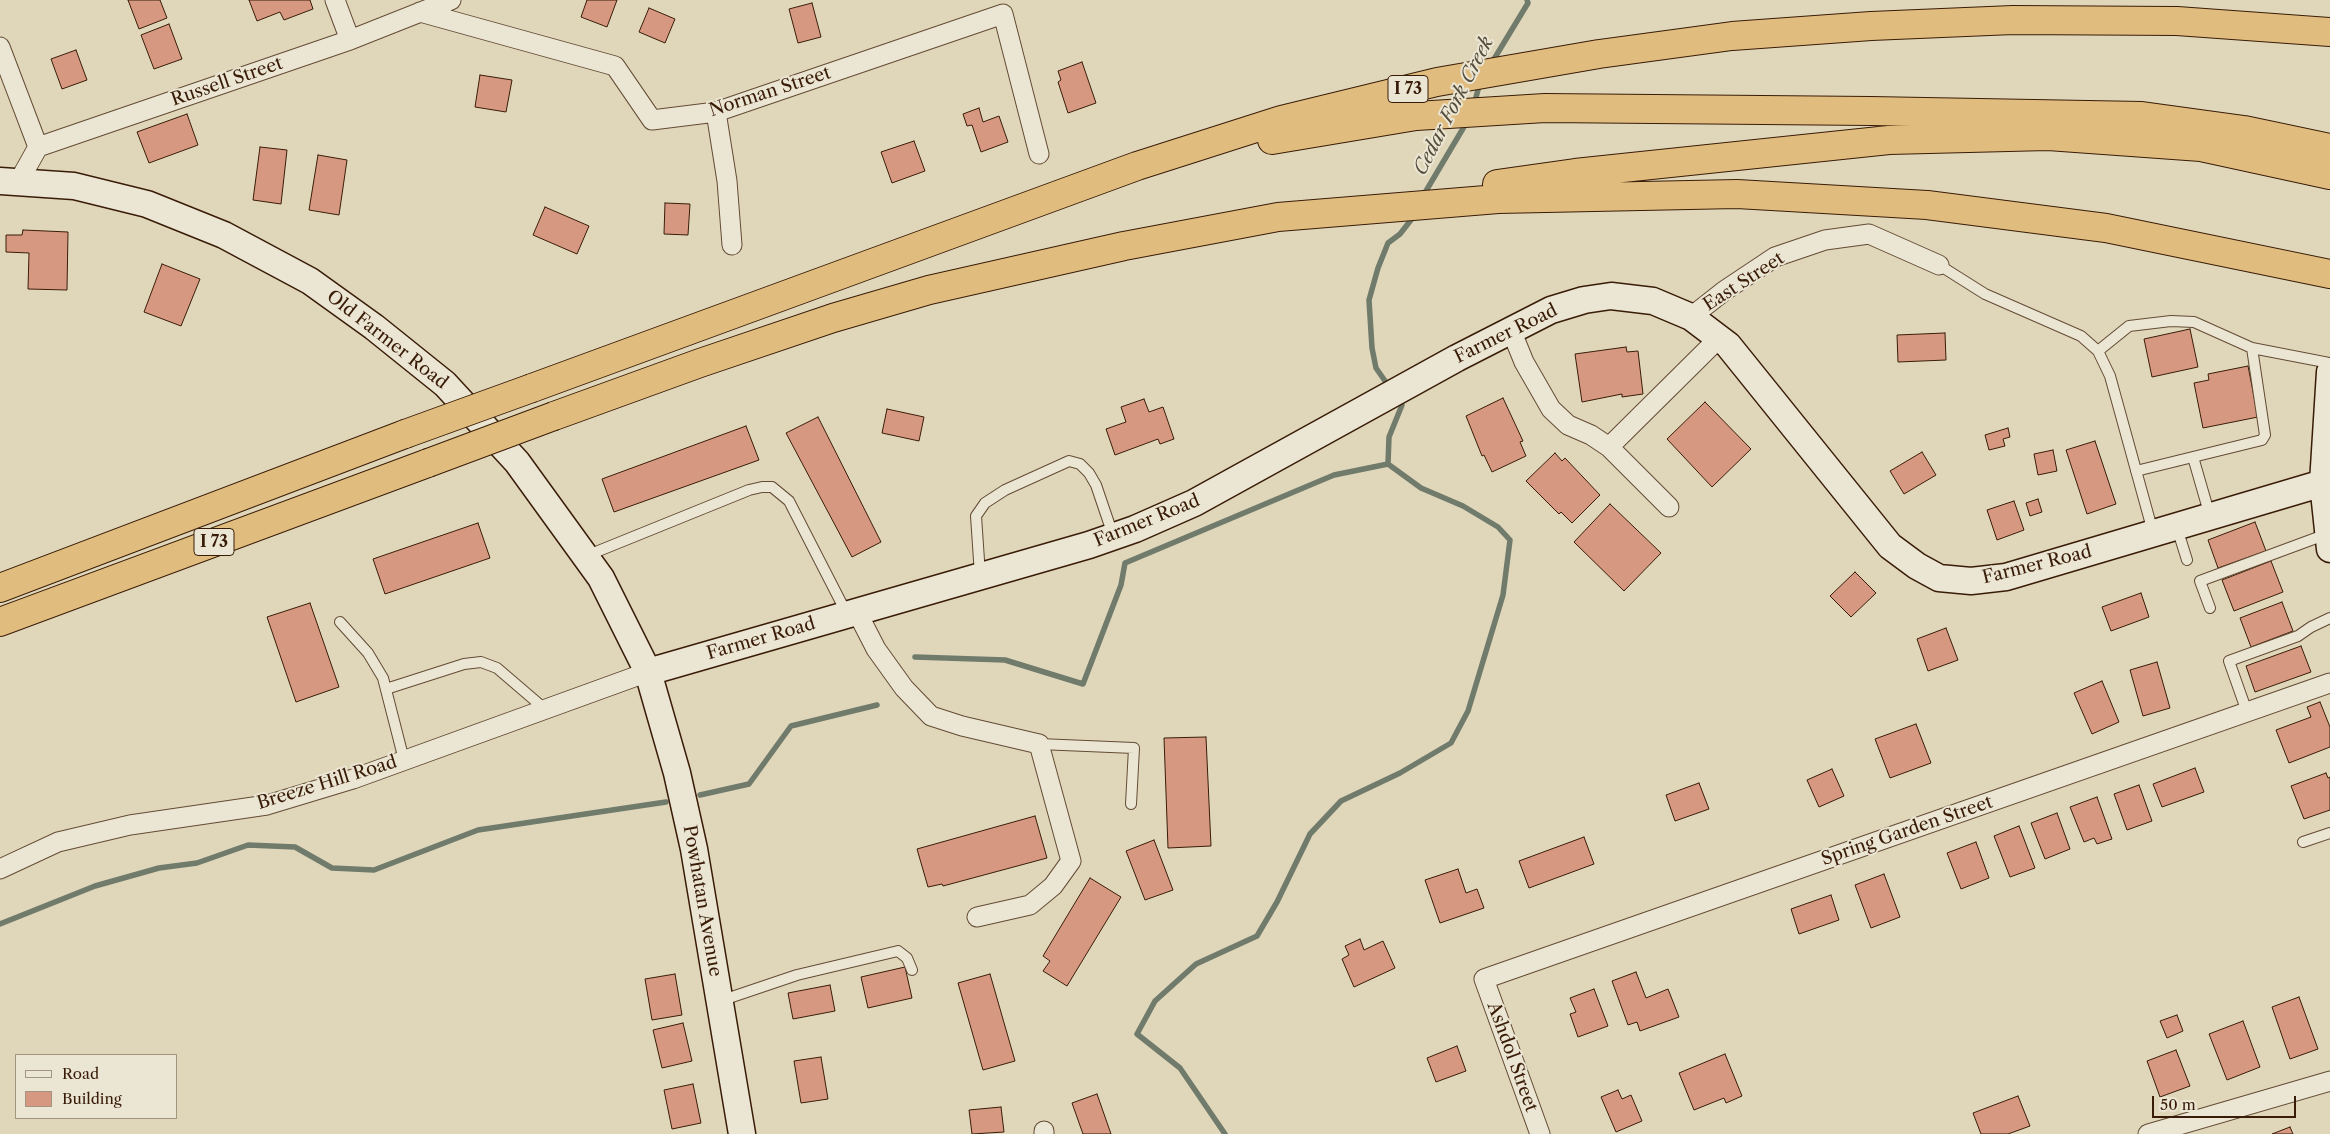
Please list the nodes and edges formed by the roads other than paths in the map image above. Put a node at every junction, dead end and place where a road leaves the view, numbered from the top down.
1 (335, 0) edge
2 (451, 0) edge
3 (420, 12) junction
4 (2330, 32) edge
5 (350, 40) junction
6 (0, 48) edge
7 (716, 112) junction
8 (38, 147) junction
9 (2330, 148) edge
10 (1039, 154) dead end
11 (1137, 166) junction
12 (2330, 175) edge
13 (10, 181) edge
14 (1278, 216) junction
15 (732, 245) dead end
16 (1939, 265) joint
17 (2330, 274) edge
18 (1691, 317) junction
19 (1511, 330) junction
20 (1719, 338) junction
21 (2252, 348) junction
22 (2098, 351) junction
23 (2330, 363) edge
24 (2330, 372) edge
25 (1609, 447) junction
26 (2193, 457) junction
27 (2326, 470) edge
28 (2136, 471) junction
29 (1669, 507) dead end
30 (2210, 517) junction
31 (2165, 530) junction
32 (1113, 536) junction
33 (2329, 541) edge
34 (585, 556) junction
35 (2187, 560) dead end
36 (980, 576) junction
37 (0, 588) edge
38 (2210, 608) dead end
39 (852, 613) junction
40 (2330, 618) edge
41 (0, 622) edge
42 (340, 622) dead end
43 (648, 672) junction
44 (2330, 683) edge
45 (386, 690) junction
46 (546, 710) junction
47 (2247, 712) junction
48 (1039, 744) junction
49 (404, 760) junction
50 (1131, 804) dead end
51 (2330, 833) edge
52 (2304, 842) dead end
53 (0, 870) edge
54 (977, 918) dead end
55 (912, 970) dead end
56 (1484, 980) joint
57 (720, 1001) junction
58 (2330, 1081) edge
59 (2199, 1127) edge
60 (742, 1134) edge
61 (1540, 1134) edge
62 (2148, 1134) edge

1 - 5 street
2 - 3 street, Russell Street
3 - 5 street, Russell Street
3 - 7 street, Norman Street
4 - 11 highway, I 73
5 - 8 street, Russell Street
6 - 8 street
7 - 10 street, Norman Street
7 - 15 street
8 - 13 street
9 - 11 highway
11 - 37 highway, I 73, bridge
12 - 14 highway
13 - 34 street, Old Farmer Road
14 - 17 highway, I 73
14 - 41 highway, I 73, bridge
16 - 18 street, East Street
16 - 22 lane
18 - 19 street, Farmer Road
18 - 20 street, Farmer Road
19 - 25 street
19 - 32 street, Farmer Road
20 - 25 street
20 - 31 street, Farmer Road
21 - 22 lane
21 - 23 lane
21 - 26 lane
22 - 28 lane
24 - 27 street
25 - 29 street
26 - 28 lane
26 - 30 lane
27 - 30 street, Farmer Road
27 - 33 street
28 - 31 lane
30 - 31 street, Farmer Road
31 - 35 lane
32 - 36 street, Farmer Road
32 - 36 lane
33 - 38 lane
34 - 39 lane
34 - 43 street, Old Farmer Road
36 - 39 street, Farmer Road
39 - 43 street, Farmer Road
39 - 48 street
40 - 47 lane
42 - 45 lane
43 - 46 street, Breeze Hill Road
43 - 57 street, Powhatan Avenue
44 - 47 street, Spring Garden Street
45 - 46 lane
45 - 49 lane
46 - 49 street, Breeze Hill Road
47 - 56 street, Spring Garden Street
48 - 50 lane
48 - 54 street
49 - 53 street, Breeze Hill Road
51 - 52 lane
55 - 57 lane
56 - 61 street, Ashdol Street
57 - 60 street, Powhatan Avenue
58 - 59 street
59 - 62 street

